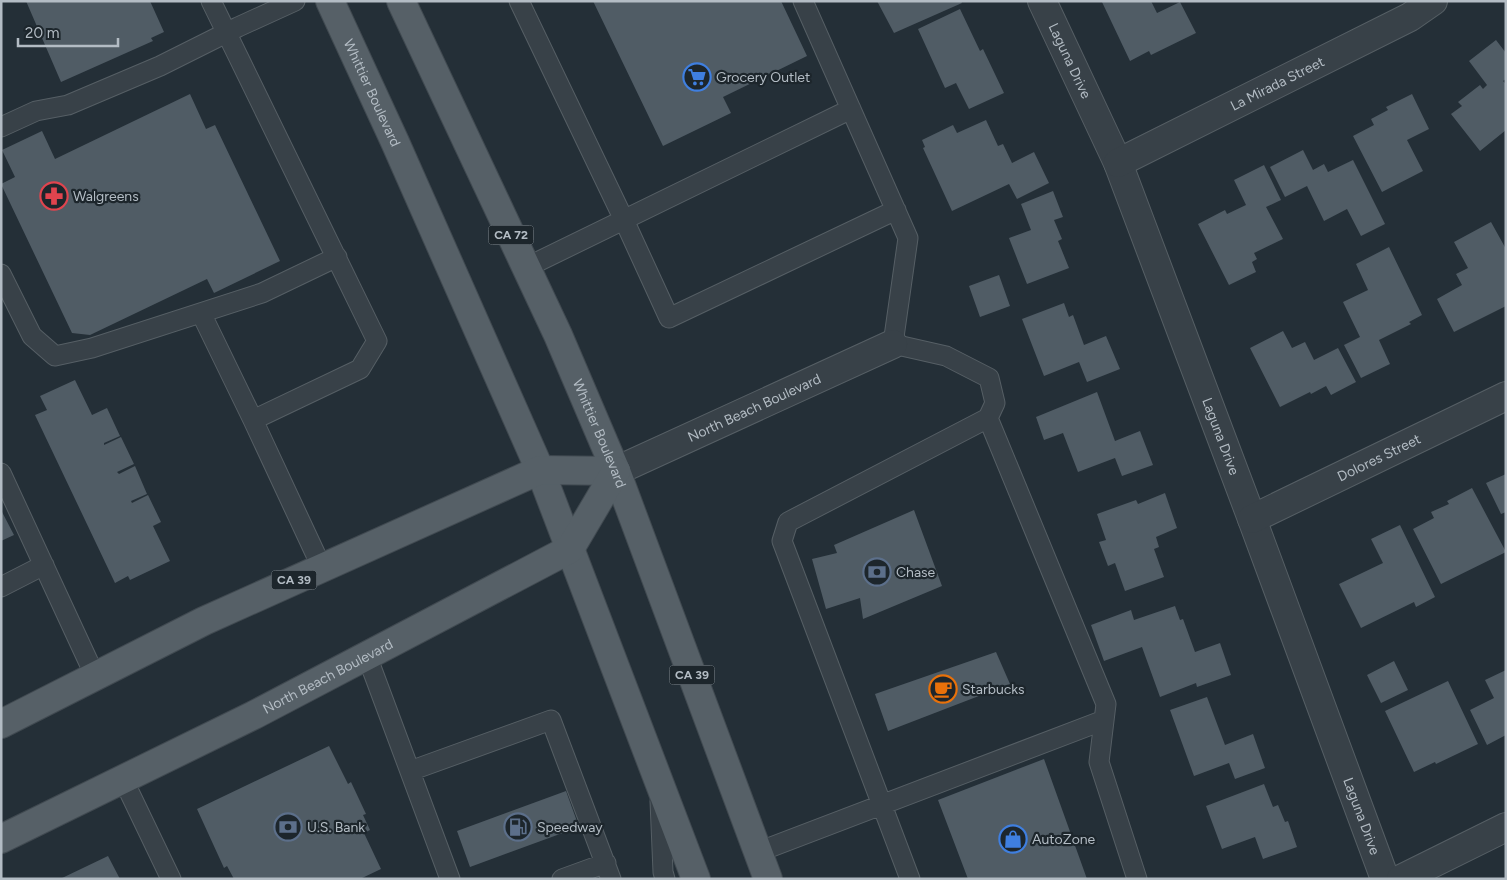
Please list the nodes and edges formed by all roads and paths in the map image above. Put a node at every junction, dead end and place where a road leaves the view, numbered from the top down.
1 (210, 1) edge
2 (295, 1) edge
3 (330, 1) edge
4 (401, 1) edge
5 (520, 1) edge
6 (803, 1) edge
7 (1042, 1) edge
8 (1433, 1) edge
9 (226, 33) junction
10 (851, 109) junction
11 (1, 127) edge
12 (1118, 163) junction
13 (896, 210) junction
14 (624, 220) junction
15 (337, 257) junction
16 (526, 267) junction
17 (1, 274) edge
18 (201, 312) junction
19 (893, 344) junction
20 (1506, 396) edge
21 (988, 418) junction
22 (253, 420) junction
23 (540, 470) junction
24 (616, 471) junction
25 (1, 473) edge
26 (1252, 519) junction
27 (570, 549) junction
28 (44, 565) junction
29 (322, 568) junction
30 (1, 587) edge
31 (367, 656) junction
32 (94, 676) junction
33 (1104, 720) junction
34 (1, 724) edge
35 (410, 772) junction
36 (123, 779) junction
37 (659, 780) junction
38 (881, 804) junction
39 (1506, 827) edge
40 (1, 838) edge
41 (758, 852) junction
42 (608, 871) edge
43 (171, 879) edge
44 (450, 879) edge
45 (562, 879) edge
46 (665, 879) edge
47 (696, 879) edge
48 (768, 879) edge
49 (910, 879) edge
50 (1137, 879) edge
51 (1384, 879) edge
52 (1401, 879) edge

1 - 9 lane
2 - 9 lane
3 - 23 main road, Whittier Boulevard
4 - 16 main road, Whittier Boulevard / CA 72
5 - 14 lane
6 - 10 lane
7 - 12 street, Laguna Drive
8 - 12 street, La Mirada Street
9 - 11 lane
9 - 15 lane
10 - 13 lane
10 - 14 lane
12 - 26 street, Laguna Drive
13 - 14 lane
13 - 19 lane
14 - 16 lane
15 - 18 lane
15 - 22 lane
16 - 24 main road, Whittier Boulevard / CA 72
17 - 18 lane
18 - 22 lane
19 - 21 lane
19 - 24 street, North Beach Boulevard
20 - 26 street, Dolores Street
21 - 33 lane
21 - 38 lane
22 - 29 lane
23 - 24 main road, North Beach Boulevard / CA 39
23 - 27 main road, Whittier Boulevard
23 - 29 main road, North Beach Boulevard / CA 39
24 - 27 main road
24 - 41 main road, Whittier Boulevard / CA 39
25 - 28 lane
26 - 51 street, Laguna Drive
27 - 31 main road, North Beach Boulevard
27 - 37 main road, Whittier Boulevard
28 - 30 lane
28 - 32 lane
29 - 32 main road, North Beach Boulevard / CA 39
31 - 35 lane
31 - 36 main road, North Beach Boulevard
32 - 34 main road, North Beach Boulevard / CA 39
33 - 38 lane
33 - 50 lane
35 - 42 lane
35 - 44 lane
36 - 40 main road, North Beach Boulevard
36 - 43 lane
37 - 46 lane
37 - 47 main road, Whittier Boulevard
38 - 41 lane
38 - 49 lane
39 - 52 street
41 - 48 main road, Whittier Boulevard / CA 39
42 - 45 lane

